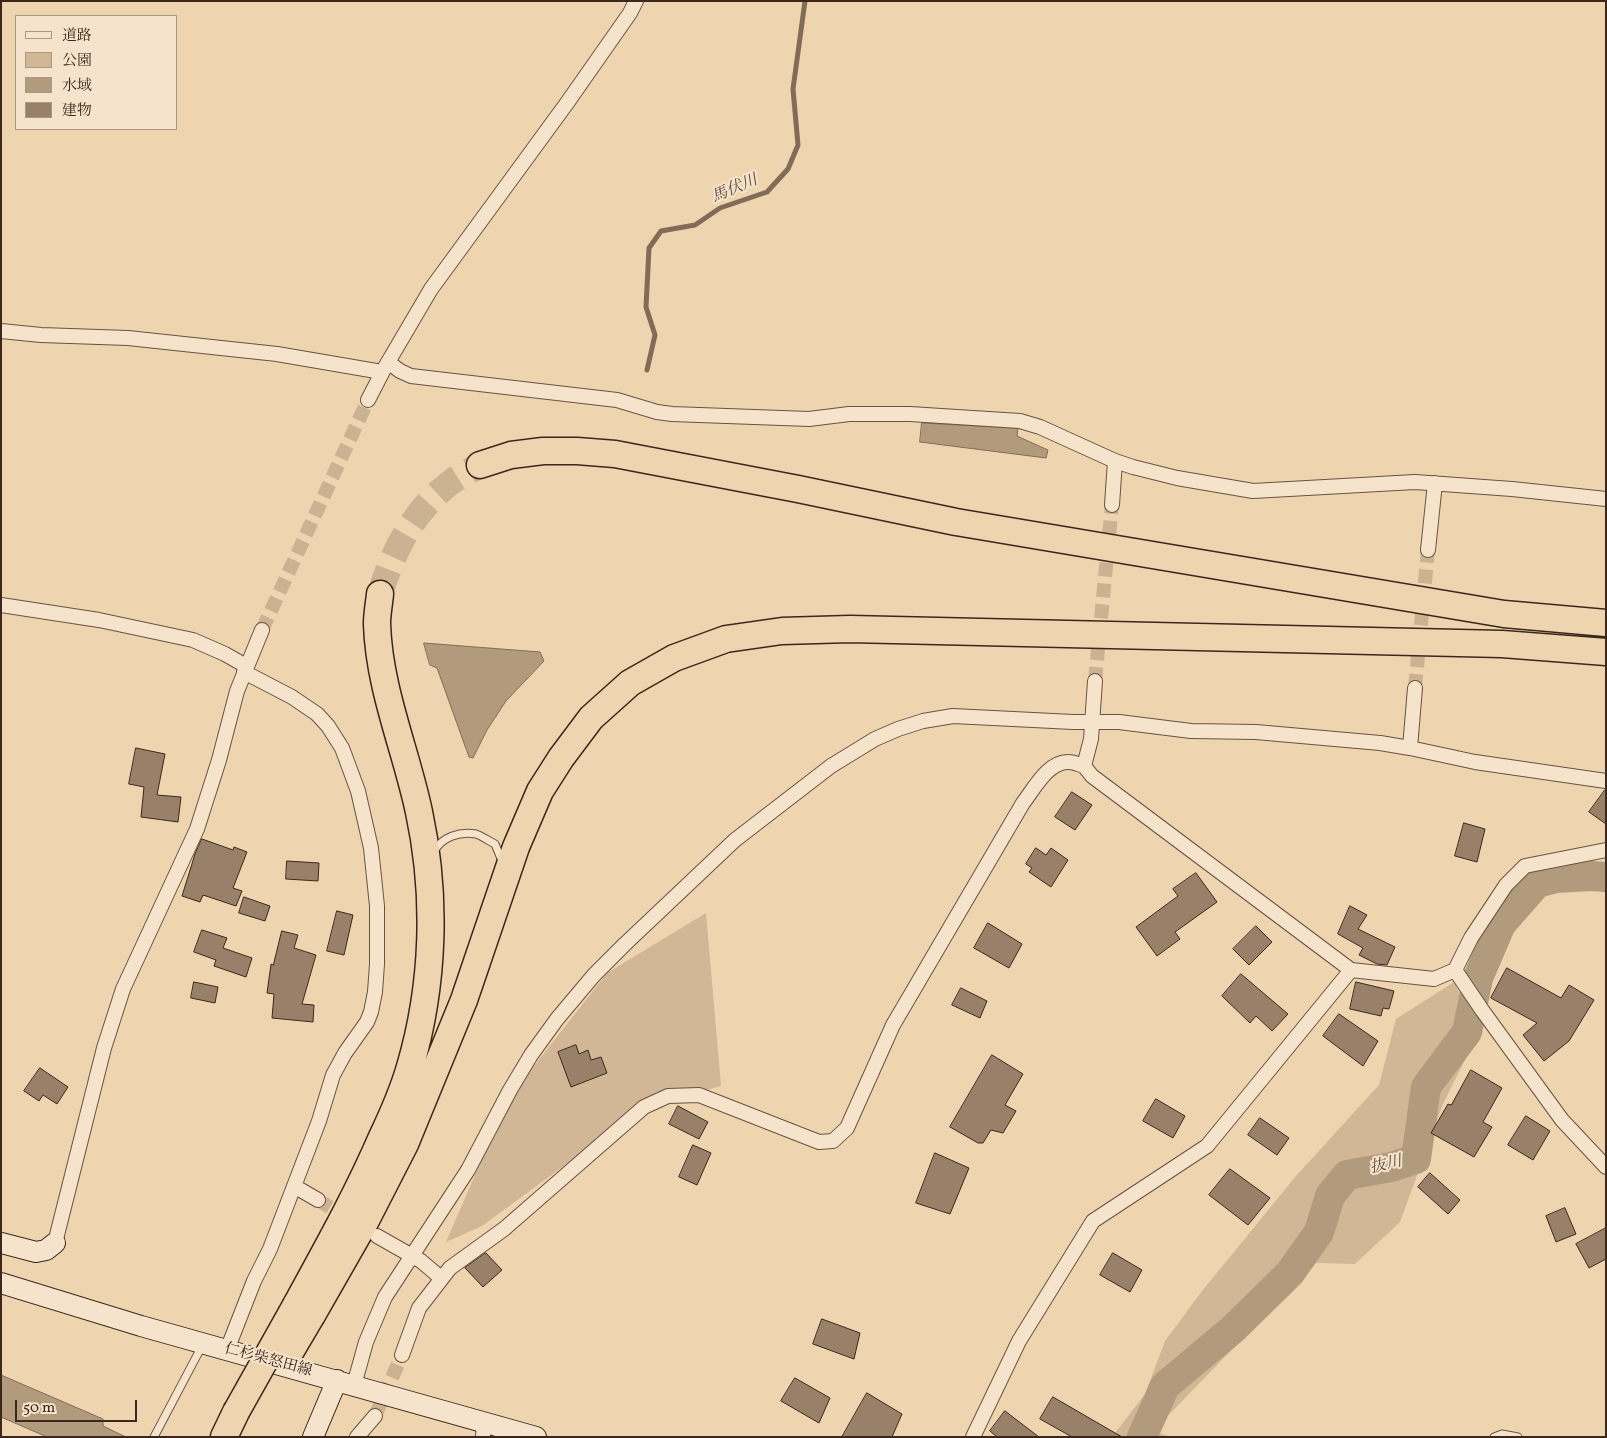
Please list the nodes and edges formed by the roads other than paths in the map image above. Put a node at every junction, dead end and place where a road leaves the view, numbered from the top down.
1 (636, 1) edge
2 (1, 331) edge
3 (385, 367) junction
4 (368, 400) tunnel mouth
5 (1116, 461) junction
6 (480, 465) tunnel mouth
7 (1435, 483) junction
8 (1606, 499) edge
9 (1112, 505) tunnel mouth
10 (1428, 550) tunnel mouth
11 (380, 594) tunnel mouth
12 (1, 605) edge
13 (1606, 623) edge
14 (262, 630) tunnel mouth
15 (1606, 652) edge
16 (245, 669) junction
17 (1096, 681) tunnel mouth
18 (1415, 688) tunnel mouth
19 (1092, 722) junction
20 (1410, 748) junction
21 (1084, 766) junction
22 (1606, 780) edge
23 (1606, 850) edge
24 (428, 866) junction
25 (505, 880) junction
26 (1351, 970) junction
27 (1455, 970) junction
28 (1606, 1167) edge
29 (294, 1186) junction
30 (318, 1200) tunnel mouth
31 (377, 1236) dead end
32 (1, 1243) edge
33 (55, 1243) joint
34 (412, 1255) junction
35 (441, 1278) junction
36 (1, 1283) edge
37 (304, 1310) junction
38 (203, 1344) junction
39 (227, 1350) junction
40 (402, 1355) tunnel mouth
41 (345, 1383) junction
42 (375, 1416) tunnel mouth
43 (243, 1423) edge
44 (483, 1429) edge
45 (154, 1437) edge
46 (224, 1437) edge
47 (313, 1437) edge
48 (357, 1437) edge
49 (536, 1437) edge
50 (973, 1437) edge
51 (1494, 1437) edge
52 (1518, 1437) edge

1 - 3 street
2 - 3 street
3 - 4 street
3 - 5 street
5 - 7 street
5 - 9 street
6 - 13 highway
7 - 8 street
7 - 10 street
11 - 24 highway
12 - 16 street
14 - 16 street
15 - 25 highway
16 - 29 street
16 - 33 street
17 - 19 street
18 - 20 street
19 - 20 street
19 - 21 street
19 - 34 street
20 - 22 street
21 - 26 street
21 - 35 street
23 - 27 street
24 - 25 lane
24 - 37 highway
25 - 37 highway
26 - 27 street
26 - 50 street
27 - 28 street
29 - 30 street
29 - 39 street
31 - 34 street
32 - 33 main road
34 - 35 street
34 - 41 street
35 - 40 street
36 - 38 main road, 仁杉柴怒田線
37 - 43 highway, bridge
38 - 39 main road, 仁杉柴怒田線
38 - 45 lane
39 - 41 main road, 仁杉柴怒田線
41 - 44 main road, 仁杉柴怒田線
41 - 47 main road
42 - 48 street
43 - 46 highway
44 - 49 main road, 仁杉柴怒田線
51 - 52 lane

